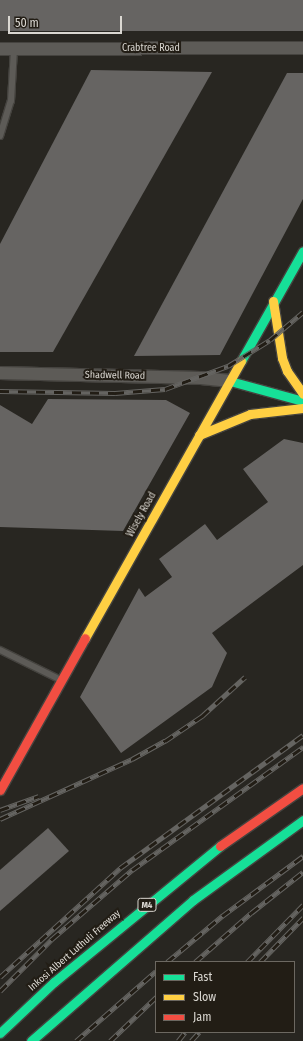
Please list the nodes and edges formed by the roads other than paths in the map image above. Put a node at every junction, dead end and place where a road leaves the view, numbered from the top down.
1 (303, 48) edge
2 (0, 49) edge
3 (14, 49) junction
4 (0, 136) edge
5 (303, 251) edge
6 (274, 301) junction
7 (0, 373) edge
8 (230, 381) junction
9 (303, 394) edge
10 (303, 401) edge
11 (303, 408) edge
12 (199, 435) junction
13 (0, 650) edge
14 (62, 681) junction
15 (303, 788) edge
16 (0, 790) edge
17 (303, 820) edge
18 (0, 1034) edge
19 (31, 1041) edge

1 - 3 street, Crabtree Road
2 - 3 street, Crabtree Road
3 - 4 lane
5 - 6 main road, Wisely Road
6 - 8 main road, Wisely Road
6 - 9 main road
7 - 8 street, Shadwell Road
8 - 10 main road
8 - 12 main road, Wisely Road
11 - 12 main road
12 - 14 main road, Wisely Road
13 - 14 lane
14 - 16 main road, Wisely Road
15 - 18 main road, Inkosi Albert Luthuli Freeway / M4
17 - 19 main road, M4

